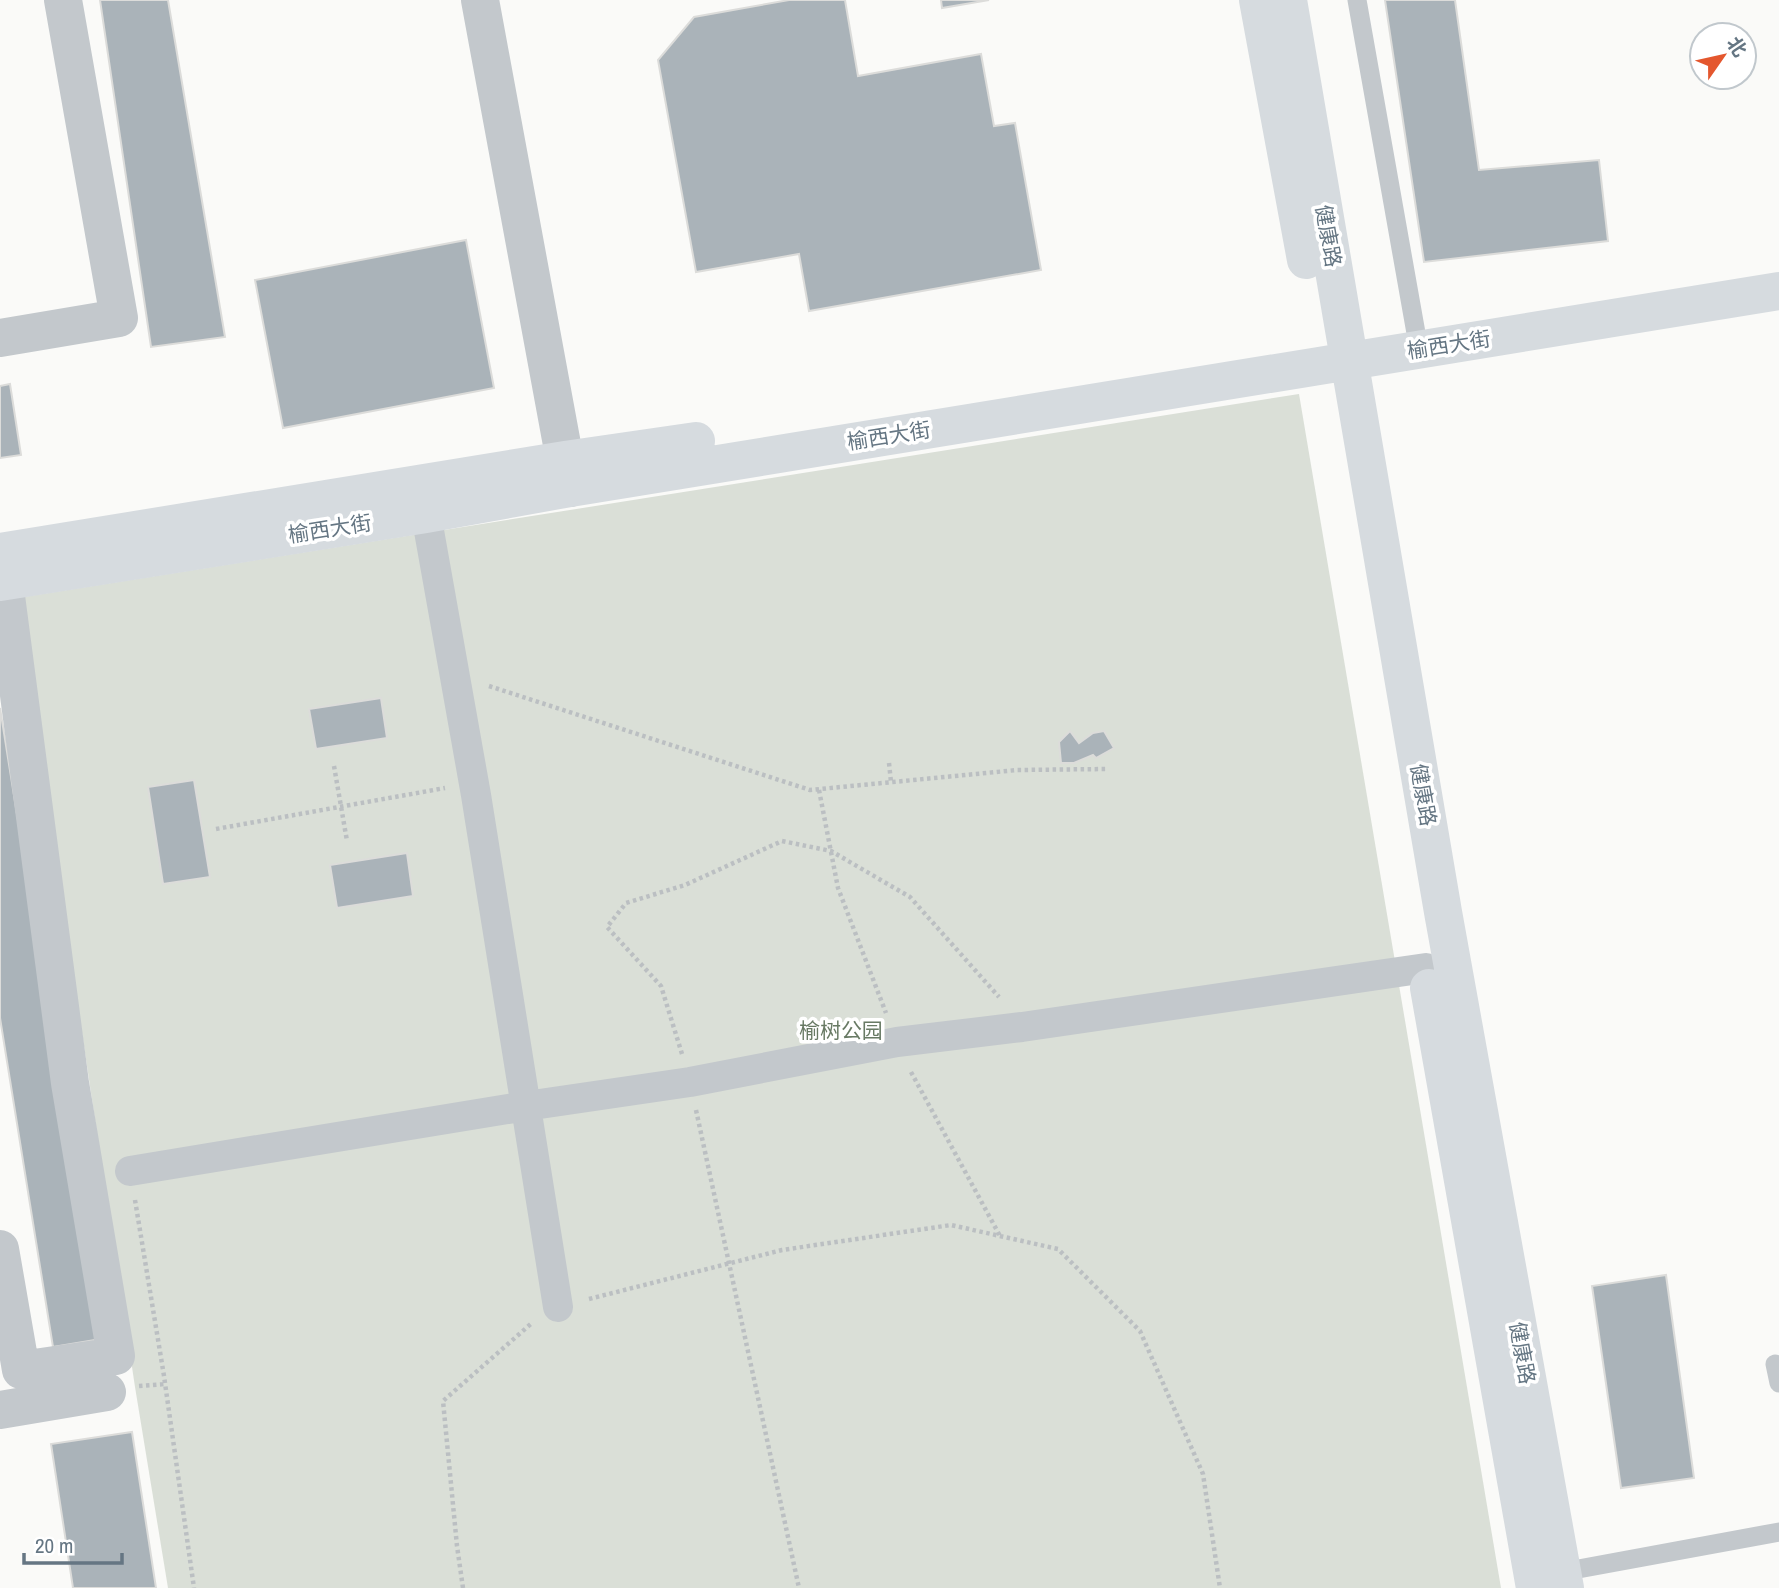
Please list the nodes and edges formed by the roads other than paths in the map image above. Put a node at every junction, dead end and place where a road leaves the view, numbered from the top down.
1 (63, 0) edge
2 (480, 0) edge
3 (1258, 0) edge
4 (1288, 0) edge
5 (1357, 0) edge
6 (1779, 264) edge
7 (1779, 291) edge
8 (0, 338) edge
9 (1417, 338) junction
10 (1335, 351) junction
11 (568, 474) junction
12 (426, 514) junction
13 (1, 572) edge
14 (1426, 968) junction
15 (526, 1106) junction
16 (130, 1171) road end
17 (0, 1249) edge
18 (558, 1307) road end
19 (107, 1391) dead end
20 (0, 1410) edge
21 (1779, 1532) edge
22 (1554, 1583) edge

1 - 8 street
2 - 11 street
3 - 10 main road, 健康路
4 - 10 main road, 健康路
5 - 9 lane
6 - 9 main road, 榆西大街
7 - 9 main road, 榆西大街
9 - 10 main road, 榆西大街
10 - 11 main road, 榆西大街
10 - 14 main road, 健康路
10 - 22 main road, 健康路
11 - 12 main road, 榆西大街
11 - 13 main road, 榆西大街
12 - 13 main road, 榆西大街
12 - 15 street
13 - 17 street
14 - 15 street
14 - 22 main road, 健康路
15 - 16 street
15 - 18 street
19 - 20 street
21 - 22 lane

